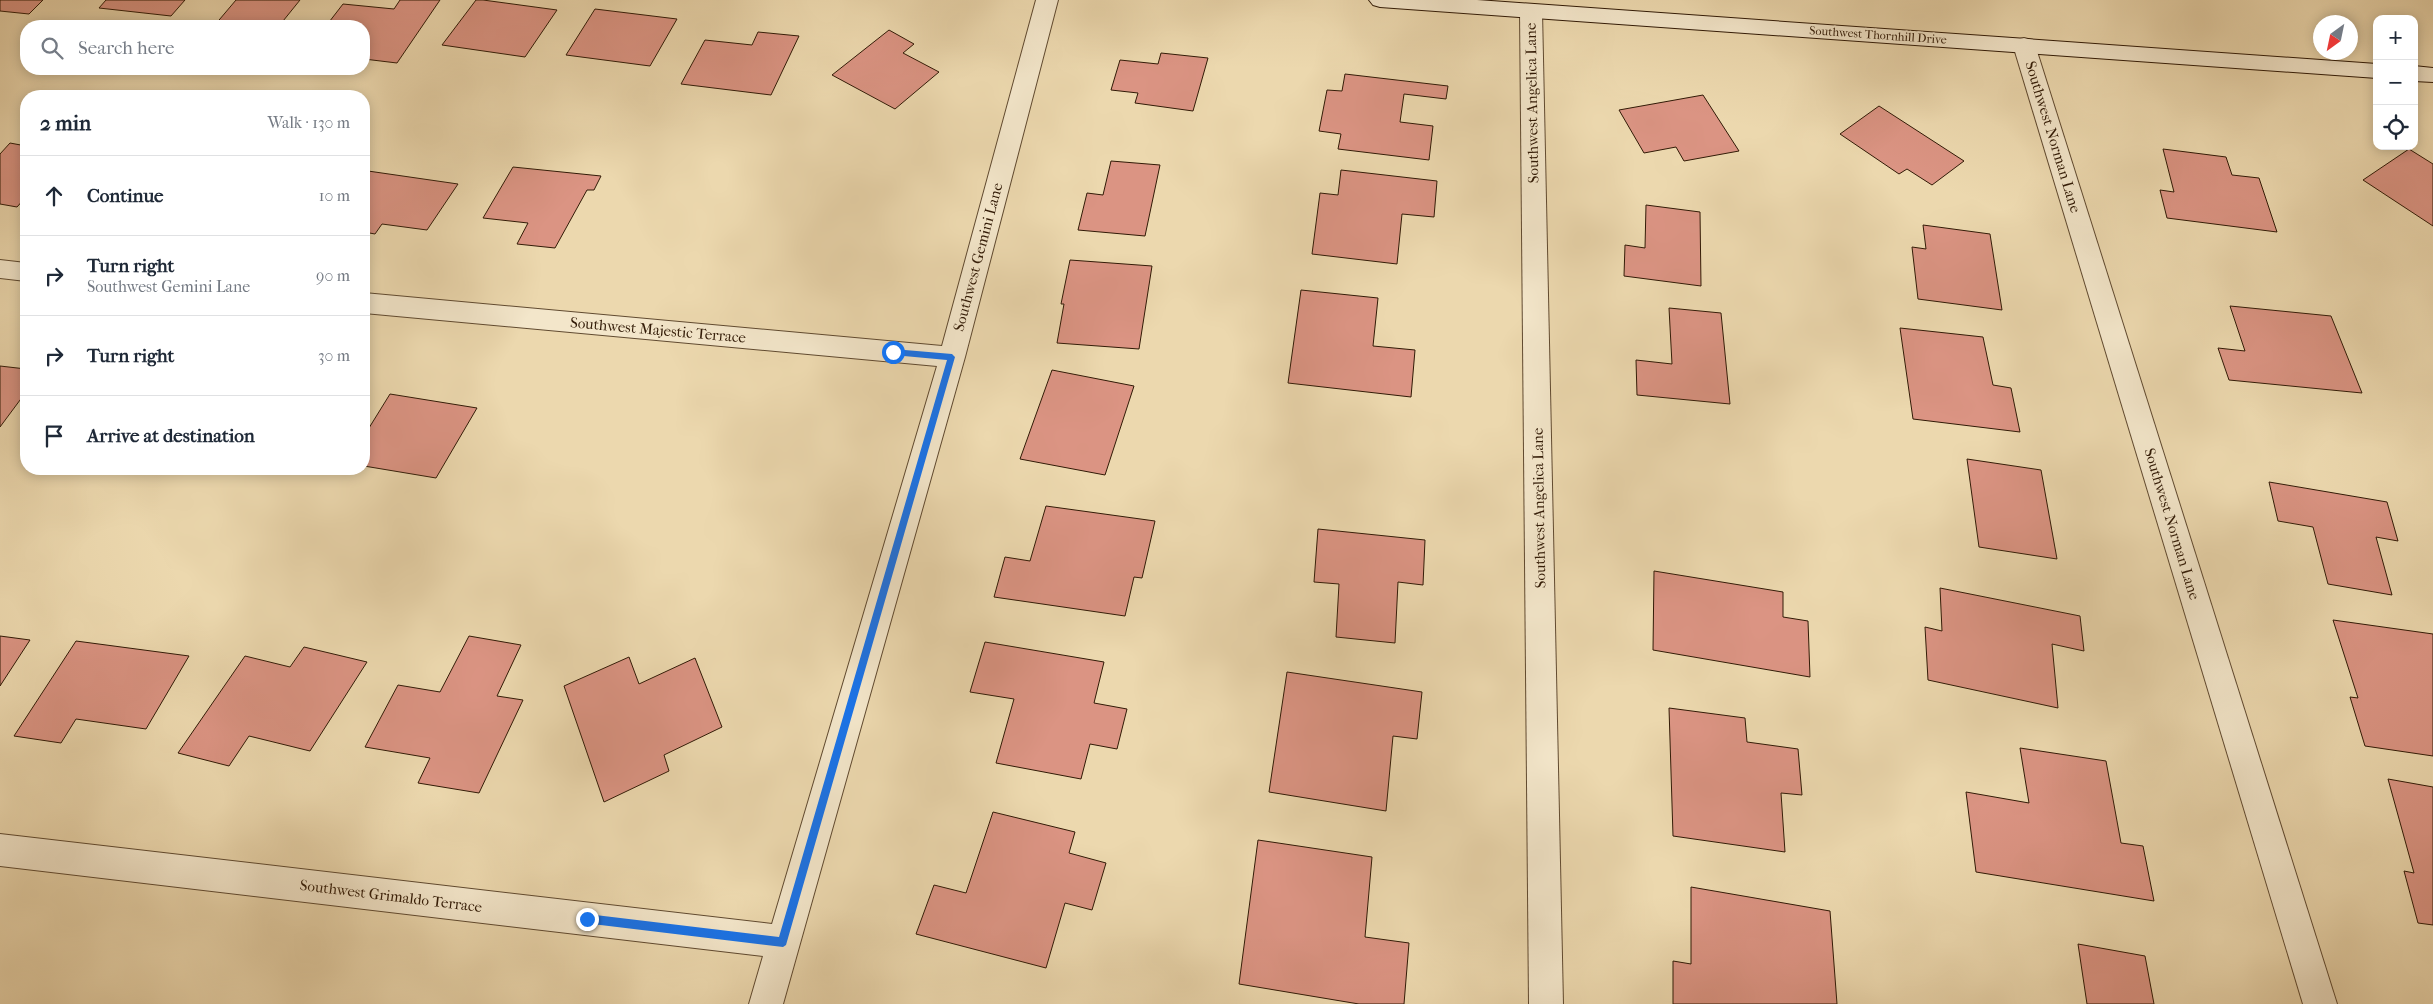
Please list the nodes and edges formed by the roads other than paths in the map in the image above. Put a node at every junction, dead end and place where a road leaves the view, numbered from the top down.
1 (1047, 0) edge
2 (1380, 0) edge
3 (1531, 11) junction
4 (2024, 44) junction
5 (2373, 70) edge
6 (2418, 73) edge
7 (2433, 75) edge
8 (0, 269) edge
9 (20, 271) edge
10 (370, 304) edge
11 (952, 357) junction
12 (0, 850) edge
13 (783, 942) junction
14 (766, 1004) edge
15 (1546, 1004) edge
16 (2320, 1004) edge

1 - 11 street, Southwest Gemini Lane
2 - 3 street, Southwest Thornhill Drive
3 - 4 street, Southwest Thornhill Drive
3 - 15 street, Southwest Angelica Lane
4 - 5 street, Southwest Thornhill Drive
4 - 16 street, Southwest Norman Lane
6 - 7 street
8 - 9 street
10 - 11 street, Southwest Majestic Terrace
11 - 13 street, Southwest Gemini Lane
12 - 13 street, Southwest Grimaldo Terrace
13 - 14 street, Southwest Gemini Lane

